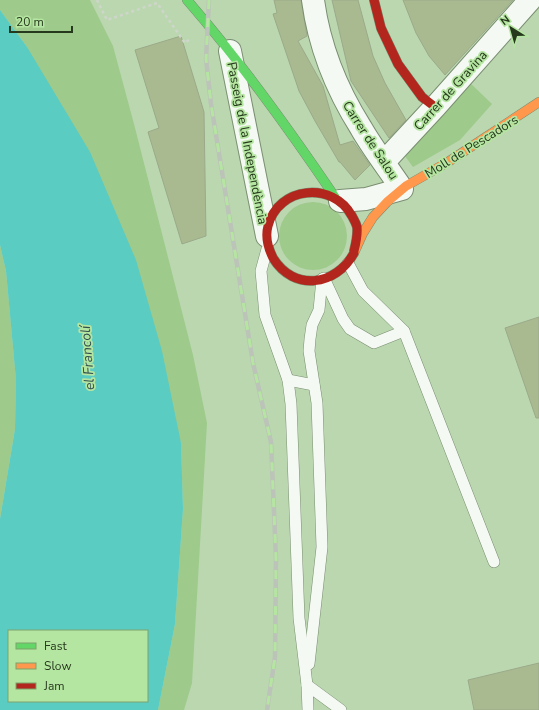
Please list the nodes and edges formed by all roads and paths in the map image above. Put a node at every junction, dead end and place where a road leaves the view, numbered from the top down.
1 (97, 0) edge
2 (187, 0) edge
3 (313, 0) edge
4 (374, 0) edge
5 (530, 0) edge
6 (208, 24) junction
7 (230, 51) junction
8 (539, 102) edge
9 (435, 107) junction
10 (384, 162) junction
11 (402, 189) junction
12 (338, 199) junction
13 (267, 241) junction
14 (354, 251) junction
15 (348, 263) junction
16 (323, 278) junction
17 (404, 331) junction
18 (288, 380) junction
19 (314, 386) junction
20 (494, 562) dead end
21 (307, 685) junction
22 (308, 710) edge
23 (341, 710) edge

1 - 6 path
2 - 6 street, Passeig de la Independència
3 - 10 street, Carrer de Salou
4 - 9 street
5 - 9 street, Carrer de Gravina
6 - 7 street, Passeig de la Independència
7 - 12 street, Passeig de la Independència
7 - 13 street, Passeig de la Independència
8 - 11 street, Moll de Pescadors
9 - 10 street, Carrer de Gravina
10 - 11 street, Carrer de Salou
11 - 12 street, Moll de Pescadors
11 - 14 street, Moll de Pescadors
12 - 13 street
12 - 14 street
13 - 16 street
13 - 18 lane
14 - 15 street
15 - 16 street
15 - 17 lane
16 - 17 lane
16 - 19 lane
17 - 20 lane
18 - 19 lane
18 - 21 lane
19 - 21 lane
21 - 22 lane
21 - 23 lane

